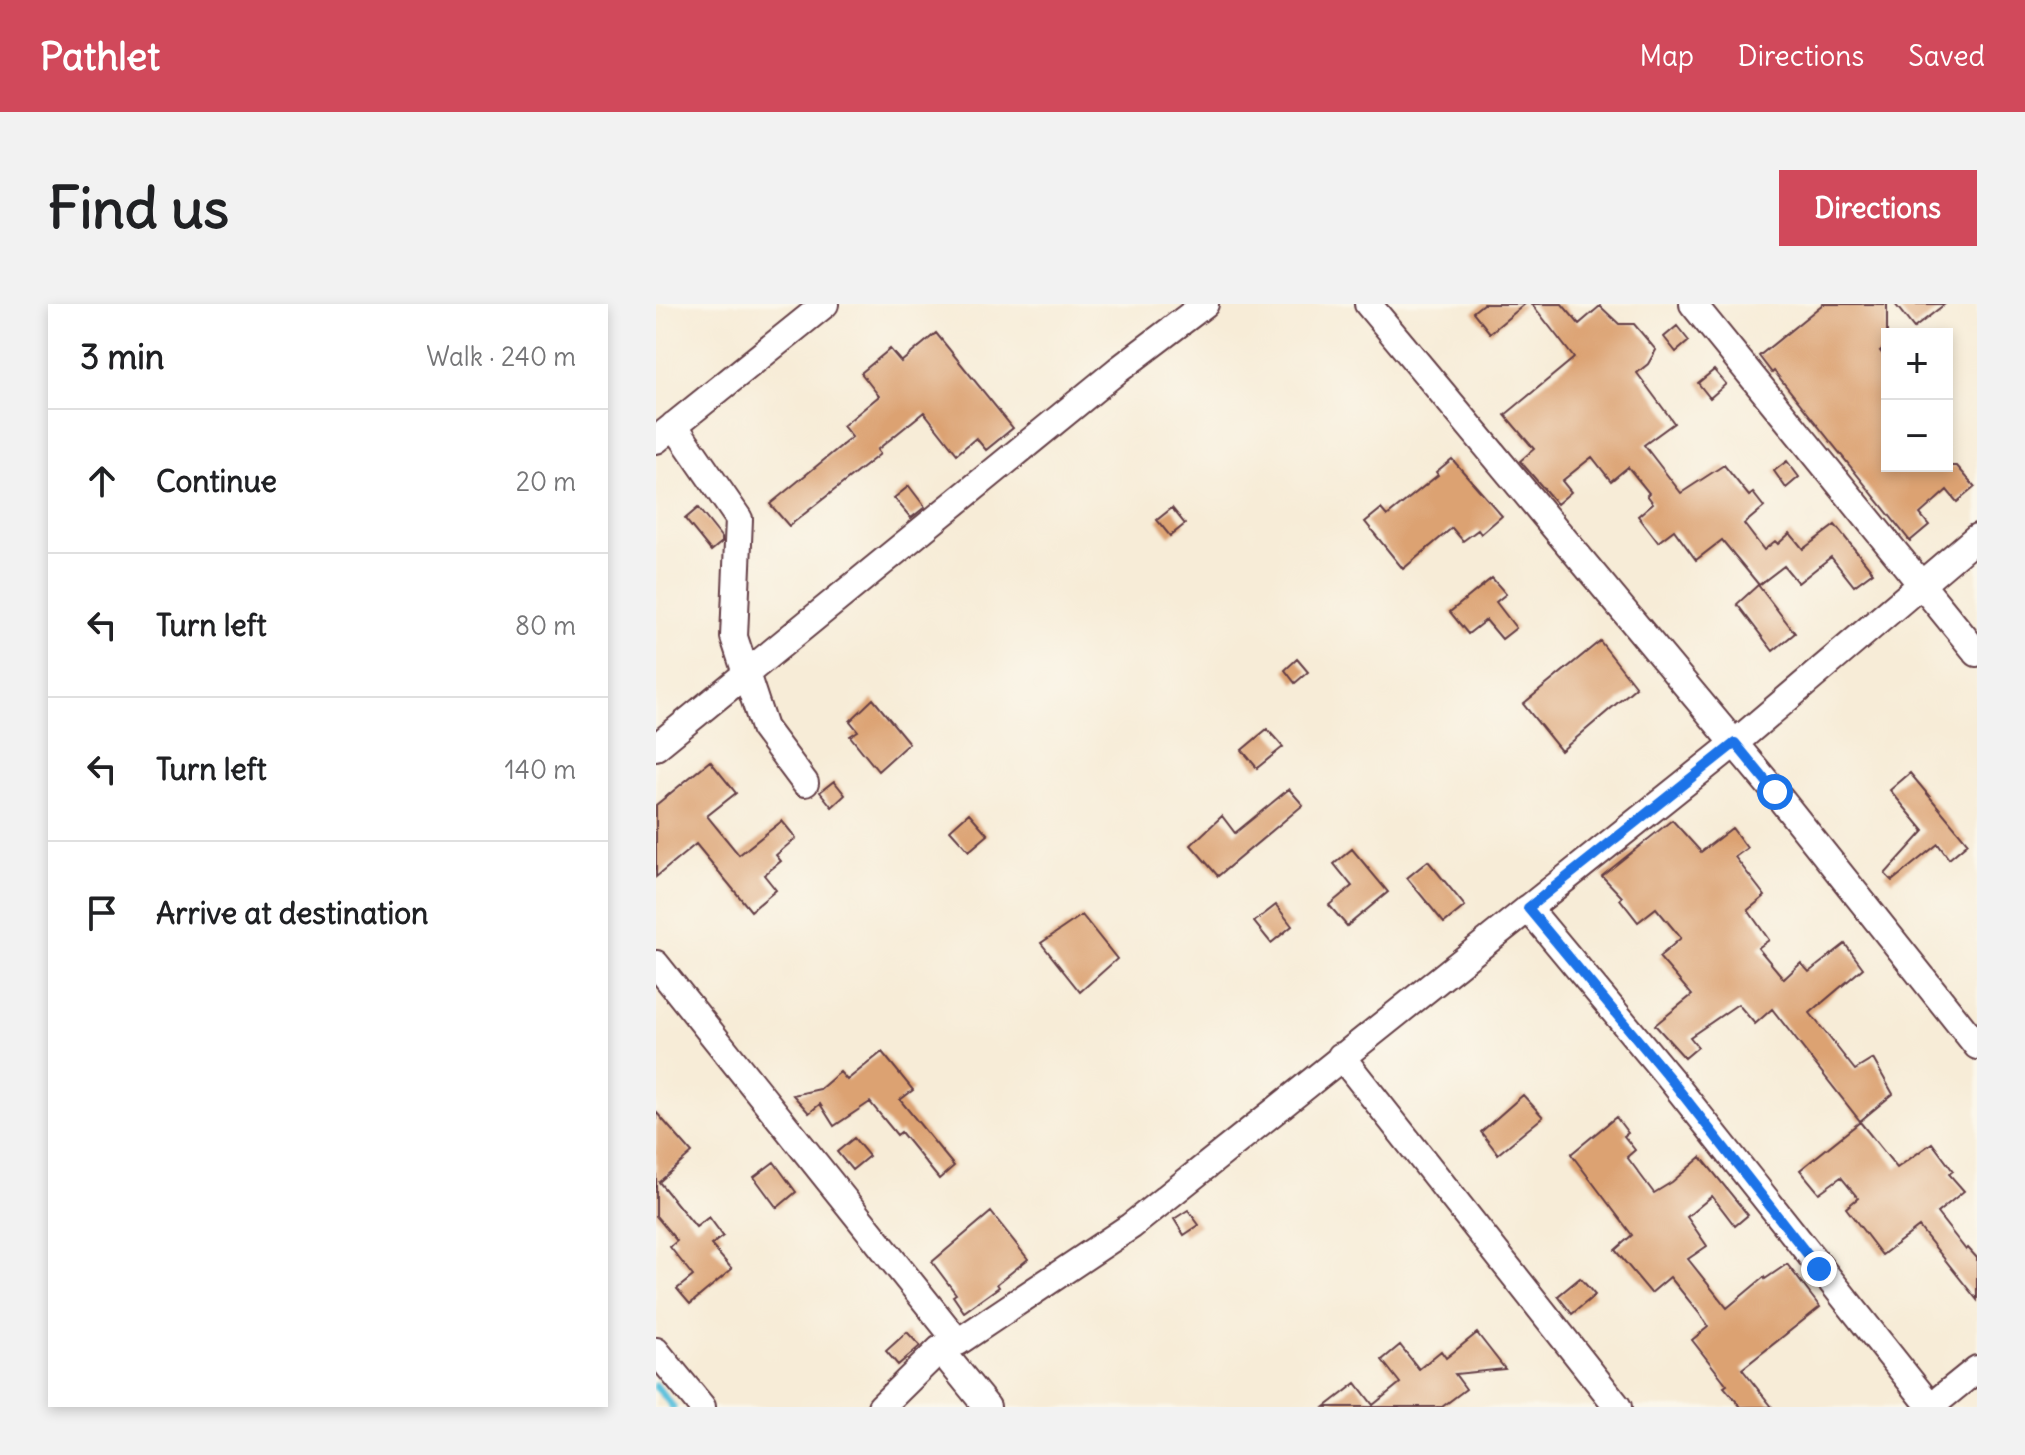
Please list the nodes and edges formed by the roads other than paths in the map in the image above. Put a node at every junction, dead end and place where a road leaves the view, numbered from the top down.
1 (825, 304) edge
2 (1205, 304) edge
3 (1368, 304) edge
4 (1693, 304) edge
5 (665, 433) edge
6 (1977, 537) edge
7 (1922, 583) junction
8 (1977, 653) edge
9 (746, 674) junction
10 (1735, 743) junction
11 (656, 747) edge
12 (805, 783) dead end
13 (1528, 908) junction
14 (656, 964) edge
15 (1977, 1046) edge
16 (1341, 1056) junction
17 (949, 1346) junction
18 (656, 1351) edge
19 (1977, 1369) edge
20 (702, 1407) edge
21 (881, 1407) edge
22 (987, 1407) edge
23 (1618, 1407) edge
24 (1930, 1407) edge

1 - 5 street
2 - 9 street
3 - 10 street
4 - 7 street
5 - 9 street
6 - 7 street
7 - 8 street
7 - 10 street
9 - 11 street
9 - 12 street
10 - 13 street
10 - 15 street
13 - 16 street
13 - 24 street
14 - 17 street
16 - 17 street
16 - 23 street
17 - 21 street
17 - 22 street
18 - 20 street
19 - 24 street

